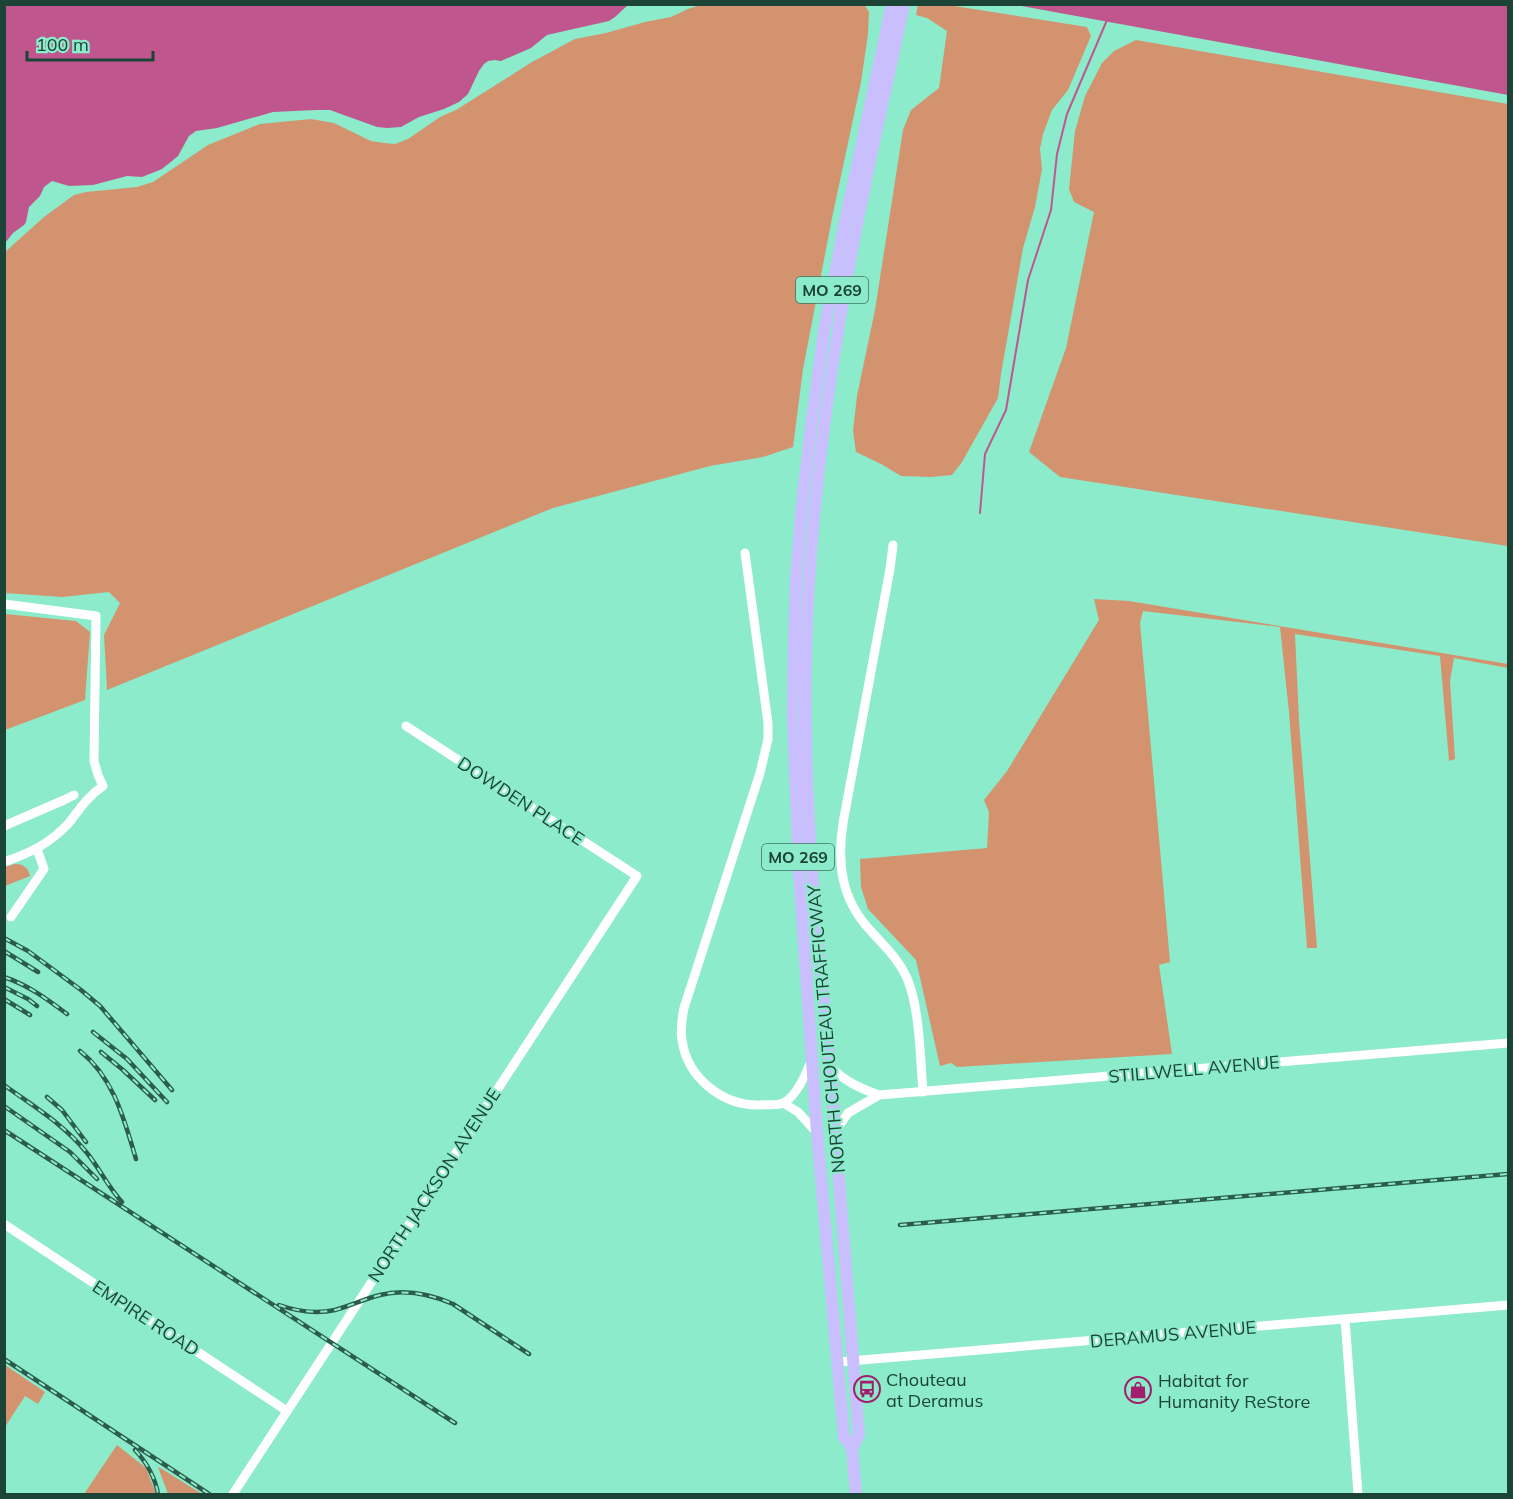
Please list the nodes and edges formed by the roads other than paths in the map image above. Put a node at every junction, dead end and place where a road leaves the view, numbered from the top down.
1 (892, 4) edge
2 (904, 4) edge
3 (893, 545) dead end
4 (745, 553) dead end
5 (4, 604) edge
6 (406, 726) dead end
7 (74, 795) dead end
8 (4, 826) edge
9 (37, 849) junction
10 (4, 862) edge
11 (637, 876) joint
12 (11, 917) dead end
13 (1509, 1043) edge
14 (813, 1056) junction
15 (830, 1066) junction
16 (923, 1092) junction
17 (879, 1095) junction
18 (783, 1103) junction
19 (835, 1132) junction
20 (817, 1133) junction
21 (4, 1224) edge
22 (1509, 1305) edge
23 (1345, 1319) junction
24 (853, 1361) junction
25 (838, 1362) junction
26 (287, 1411) junction
27 (852, 1448) junction
28 (233, 1494) edge
29 (856, 1494) edge
30 (1358, 1494) edge

1 - 14 main road, NORTH CHOUTEAU TRAFFICWAY / MO 269
2 - 15 main road, NORTH CHOUTEAU TRAFFICWAY / MO 269
3 - 16 street, NORTH CHOUTEAU TRAFFICWAY
4 - 18 street
5 - 9 street
6 - 11 street, DOWDEN PLACE
7 - 8 street
9 - 10 street
9 - 12 street
11 - 26 street, NORTH JACKSON AVENUE
13 - 16 street, STILLWELL AVENUE
14 - 18 street, NORTH CHOUTEAU TRAFFICWAY
14 - 20 main road, NORTH CHOUTEAU TRAFFICWAY / MO 269
15 - 17 street, STILLWELL AVENUE
15 - 19 main road, NORTH CHOUTEAU TRAFFICWAY / MO 269
16 - 17 street, STILLWELL AVENUE
17 - 19 street, STILLWELL AVENUE
18 - 20 street
19 - 24 main road, NORTH CHOUTEAU TRAFFICWAY / MO 269
20 - 25 main road, NORTH CHOUTEAU TRAFFICWAY / MO 269
21 - 26 street, EMPIRE ROAD
22 - 23 street, DERAMUS AVENUE
23 - 24 street, DERAMUS AVENUE
23 - 30 street
24 - 25 street, DERAMUS AVENUE
24 - 27 main road, NORTH CHOUTEAU TRAFFICWAY / MO 269
25 - 27 main road, NORTH CHOUTEAU TRAFFICWAY / MO 269
26 - 28 street, NORTH JACKSON AVENUE
27 - 29 main road, NORTH CHOUTEAU TRAFFICWAY / MO 269

